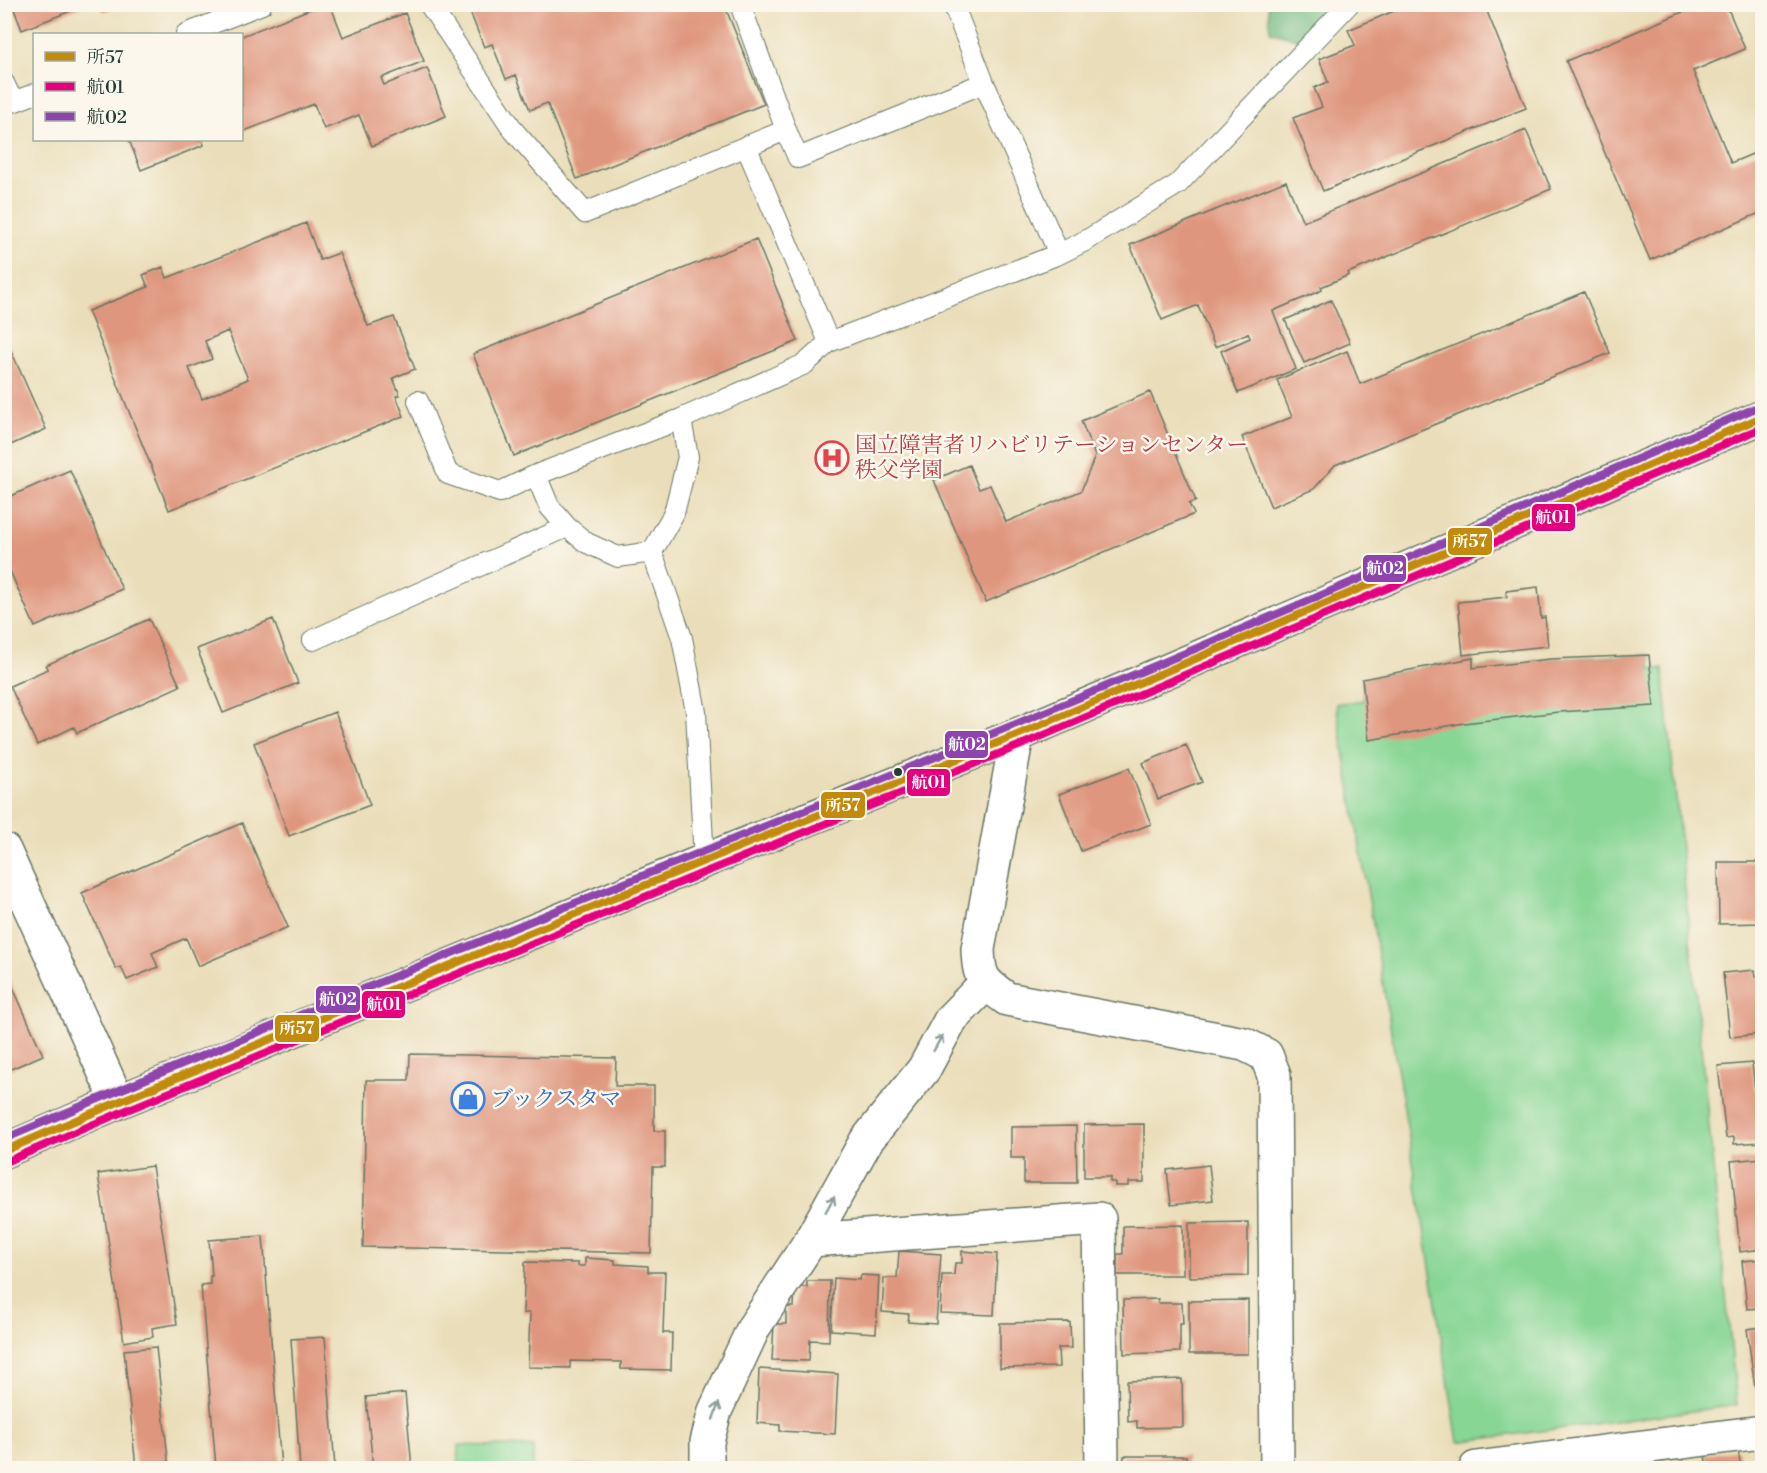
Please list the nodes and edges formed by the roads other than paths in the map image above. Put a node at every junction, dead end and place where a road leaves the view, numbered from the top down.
1 (262, 4) edge
2 (429, 4) edge
3 (740, 4) edge
4 (953, 4) edge
5 (1349, 4) edge
6 (189, 33) edge
7 (4, 83) edge
8 (984, 83) junction
9 (33, 94) edge
10 (786, 130) junction
11 (746, 146) junction
12 (1059, 254) junction
13 (829, 342) junction
14 (418, 401) dead end
15 (1762, 417) edge
16 (681, 419) junction
17 (536, 475) junction
18 (567, 527) junction
19 (652, 552) junction
20 (313, 640) dead end
21 (1017, 735) junction
22 (4, 850) edge
23 (704, 861) junction
24 (986, 983) junction
25 (118, 1102) junction
26 (4, 1151) edge
27 (812, 1240) junction
28 (1762, 1432) edge
29 (707, 1468) edge
30 (1102, 1468) edge
31 (1277, 1468) edge
32 (1476, 1468) edge

1 - 6 lane
2 - 11 lane
3 - 10 lane
4 - 8 lane
5 - 12 lane
7 - 9 lane
8 - 10 lane
8 - 12 lane
10 - 11 lane
11 - 13 lane
12 - 13 lane
13 - 16 lane
14 - 17 lane
15 - 21 street
16 - 17 lane
16 - 19 lane
17 - 18 lane
18 - 19 lane
18 - 20 lane
19 - 23 lane
21 - 23 street
21 - 24 street
22 - 25 street
23 - 25 street
27 -> 24 street
24 - 31 street
25 - 26 street
29 -> 27 street
27 - 30 street
28 - 32 street

